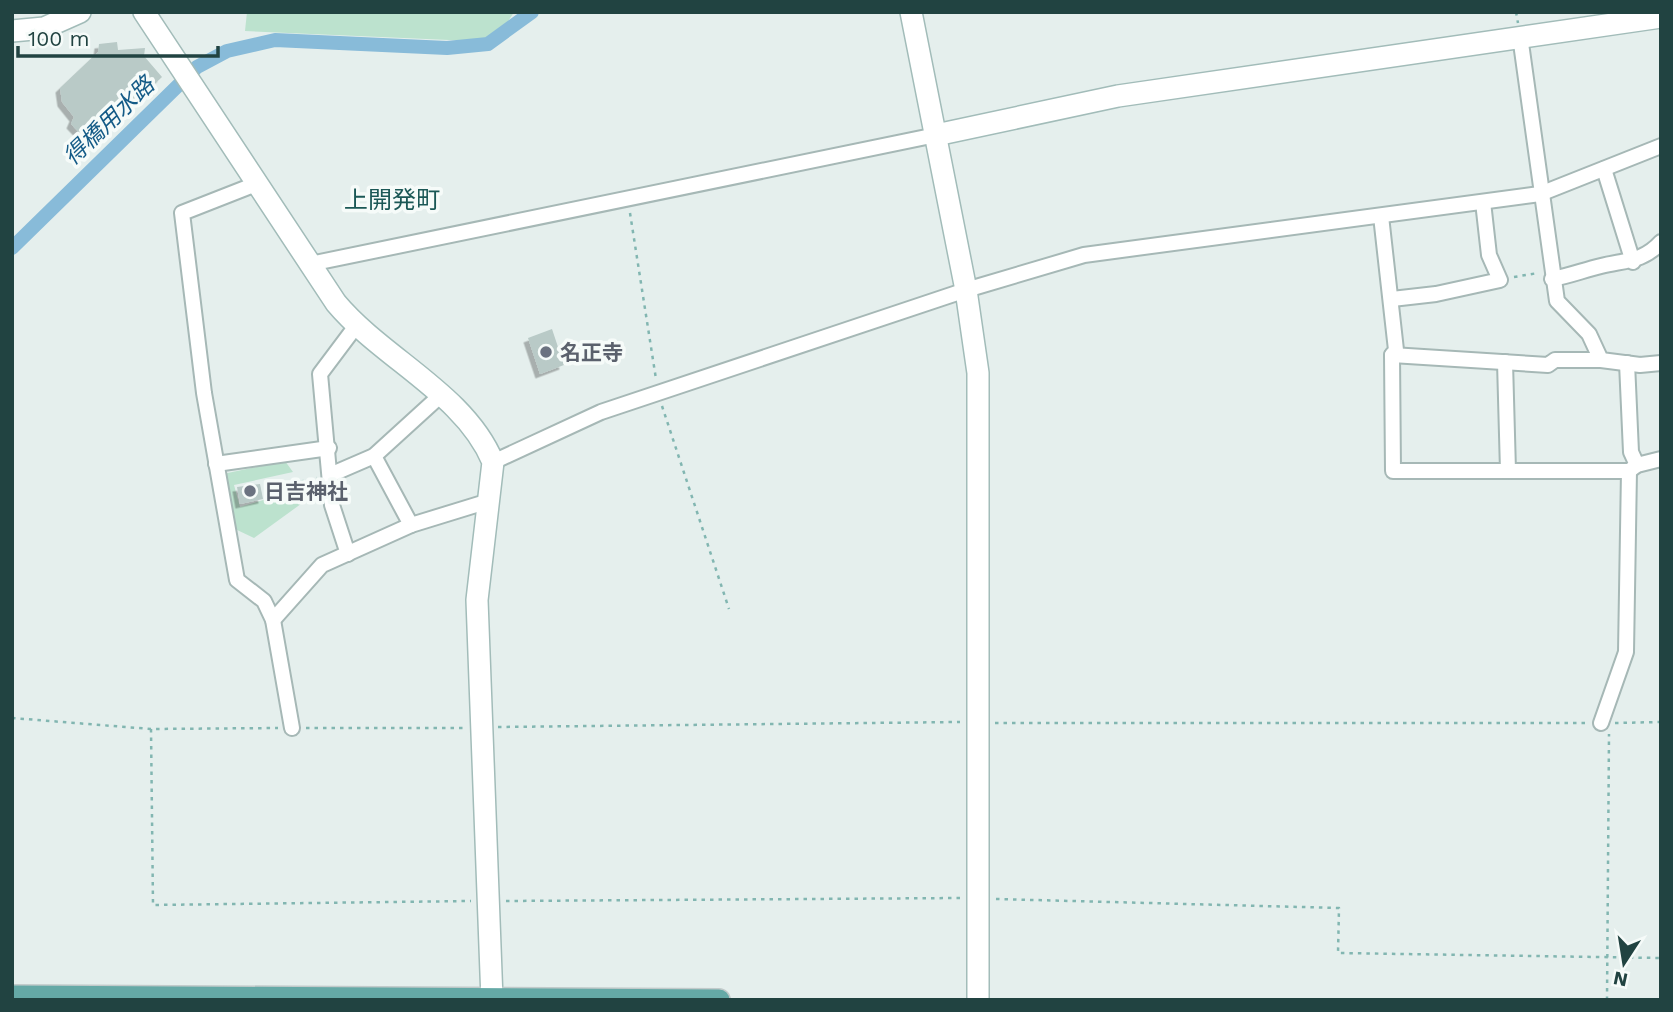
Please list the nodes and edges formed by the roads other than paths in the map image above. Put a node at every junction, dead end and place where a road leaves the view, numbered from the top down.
1 (80, 12) edge
2 (144, 12) edge
3 (911, 12) edge
4 (1661, 17) edge
5 (12, 31) edge
6 (1520, 36) junction
7 (936, 135) junction
8 (1661, 146) edge
9 (1604, 169) junction
10 (256, 184) junction
11 (1540, 194) junction
12 (1483, 202) junction
13 (1381, 216) junction
14 (1661, 242) edge
15 (1633, 262) junction
16 (310, 264) junction
17 (1551, 275) junction
18 (966, 290) junction
19 (1392, 299) junction
20 (356, 326) junction
21 (1392, 355) junction
22 (1601, 360) junction
23 (1505, 362) junction
24 (1627, 363) junction
25 (1661, 363) edge
26 (442, 395) junction
27 (328, 448) junction
28 (374, 456) junction
29 (1661, 459) edge
30 (493, 462) junction
31 (216, 464) junction
32 (1633, 468) junction
33 (1508, 471) junction
34 (330, 475) junction
35 (489, 501) junction
36 (411, 525) junction
37 (348, 554) junction
38 (273, 620) junction
39 (1605, 723) road end
40 (292, 727) road end
41 (12, 996) edge
42 (492, 999) edge
43 (719, 1000) edge
44 (978, 1000) edge

1 - 5 street
2 - 10 street
3 - 7 street
4 - 6 street
6 - 7 street
6 - 11 street
7 - 16 street
7 - 18 street
8 - 9 street
9 - 11 street
9 - 15 street
10 - 16 street
10 - 31 street
11 - 12 street
11 - 17 street
12 - 13 street
12 - 19 street
13 - 18 street
13 - 19 street
14 - 15 street
15 - 17 street
16 - 20 street
17 - 22 street
18 - 30 street
18 - 44 street
19 - 21 street
20 - 26 street
20 - 27 street
21 - 23 street
21 - 33 street
22 - 23 street
22 - 24 street
23 - 33 street
24 - 25 street
24 - 32 street
26 - 28 street
26 - 30 street
27 - 31 street
27 - 34 street
28 - 34 street
28 - 36 street
29 - 32 street
30 - 35 street
31 - 38 street
32 - 33 street
32 - 39 street
34 - 37 street
35 - 36 street
35 - 42 street
36 - 37 street
37 - 38 street
38 - 40 street
41 - 42 main road
42 - 43 main road

